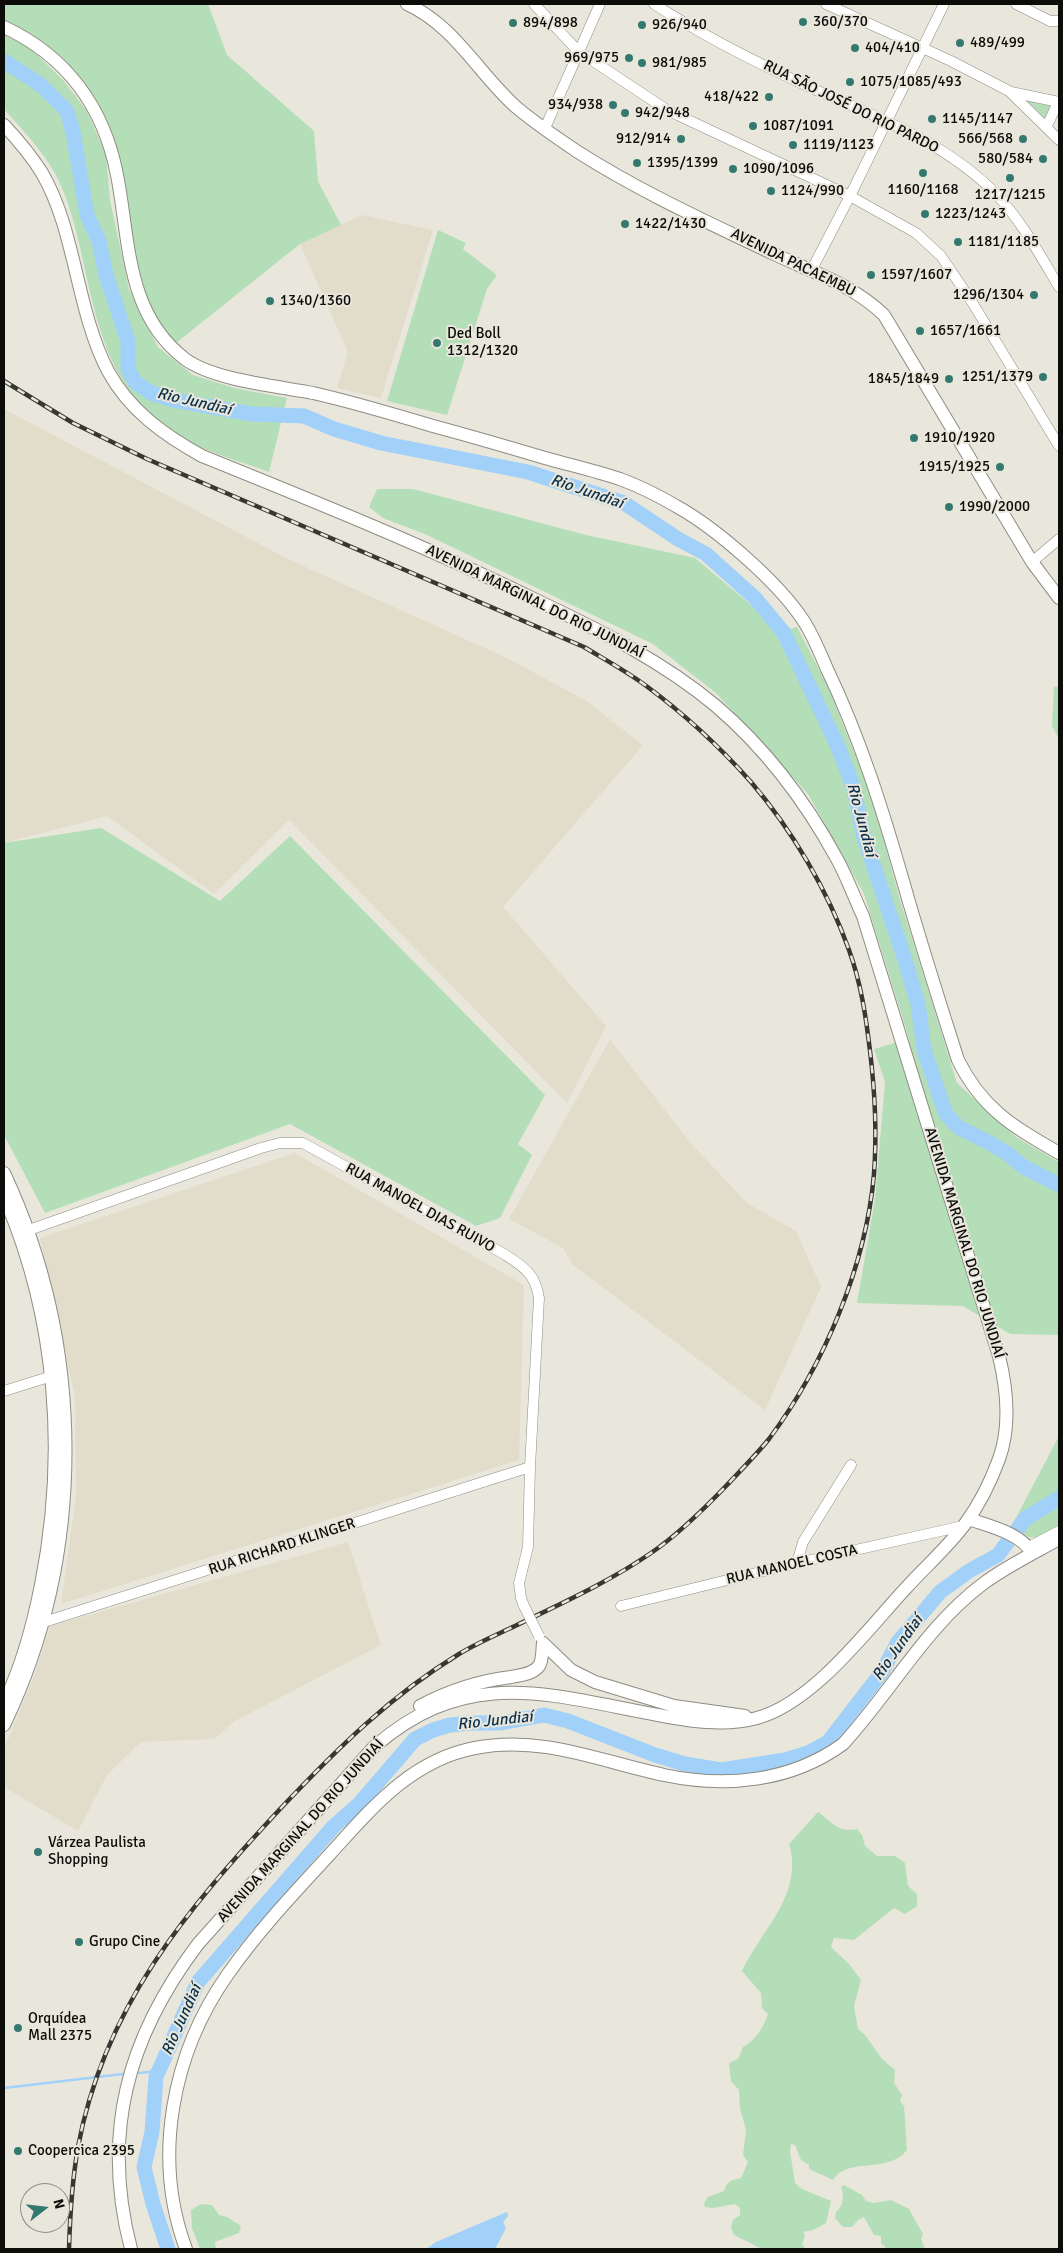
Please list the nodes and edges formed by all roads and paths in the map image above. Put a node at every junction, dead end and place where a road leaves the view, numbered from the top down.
1 (407, 4) edge
2 (534, 4) edge
3 (600, 4) edge
4 (654, 4) edge
5 (826, 4) edge
6 (944, 4) edge
7 (1016, 4) edge
8 (1059, 21) edge
9 (4, 27) edge
10 (921, 48) junction
11 (578, 51) junction
12 (1009, 92) junction
13 (1059, 102) edge
14 (886, 121) junction
15 (4, 125) edge
16 (1047, 126) junction
17 (545, 128) junction
18 (1059, 140) edge
19 (850, 196) junction
20 (811, 271) junction
21 (1059, 287) edge
22 (1059, 446) edge
23 (1059, 539) edge
24 (1032, 562) junction
25 (1059, 598) edge
26 (1059, 1152) edge
27 (4, 1173) edge
28 (4, 1196) edge
29 (28, 1230) junction
30 (52, 1376) junction
31 (4, 1391) edge
32 (851, 1465) dead end
33 (530, 1467) junction
34 (966, 1523) junction
35 (1059, 1531) edge
36 (1059, 1539) edge
37 (1028, 1548) junction
38 (797, 1563) junction
39 (621, 1606) dead end
40 (39, 1621) junction
41 (541, 1639) junction
42 (4, 1703) edge
43 (758, 1718) junction
44 (4, 1724) edge
45 (388, 1734) junction
46 (185, 2246) edge
47 (131, 2249) edge

1 - 17 main road, AVENIDA PACAEMBU
2 - 11 street
3 - 11 street
4 - 14 street, RUA SÃO JOSÉ DO RIO PARDO
5 - 10 street
6 - 10 street
7 - 8 street
9 - 26 main road
10 - 12 street
10 - 14 street
11 - 17 street
11 - 19 street
12 - 13 street
12 - 16 street
13 - 16 street
14 - 19 street
14 - 21 street, RUA SÃO JOSÉ DO RIO PARDO
15 - 34 main road, AVENIDA MARGINAL DO RIO JUNDIAÍ
16 - 18 street
17 - 20 main road, AVENIDA PACAEMBU
19 - 20 street
19 - 22 street
20 - 24 main road, AVENIDA PACAEMBU
23 - 24 street
24 - 25 main road, AVENIDA PACAEMBU
27 - 29 main road
28 - 30 main road
29 - 33 street, RUA MANOEL DIAS RUIVO
29 - 40 main road
30 - 31 street
30 - 40 main road
32 - 38 street
33 - 40 street, RUA RICHARD KLINGER
33 - 41 street, RUA MANOEL DIAS RUIVO, bridge
34 - 37 main road
34 - 38 street, RUA MANOEL COSTA
34 - 43 main road, AVENIDA MARGINAL DO RIO JUNDIAÍ
35 - 37 street
36 - 37 main road
37 - 46 main road
38 - 39 street, RUA MANOEL COSTA
40 - 42 main road
40 - 44 main road
41 - 43 main road
41 - 45 main road
43 - 45 main road, AVENIDA MARGINAL DO RIO JUNDIAÍ
45 - 47 main road, AVENIDA MARGINAL DO RIO JUNDIAÍ

